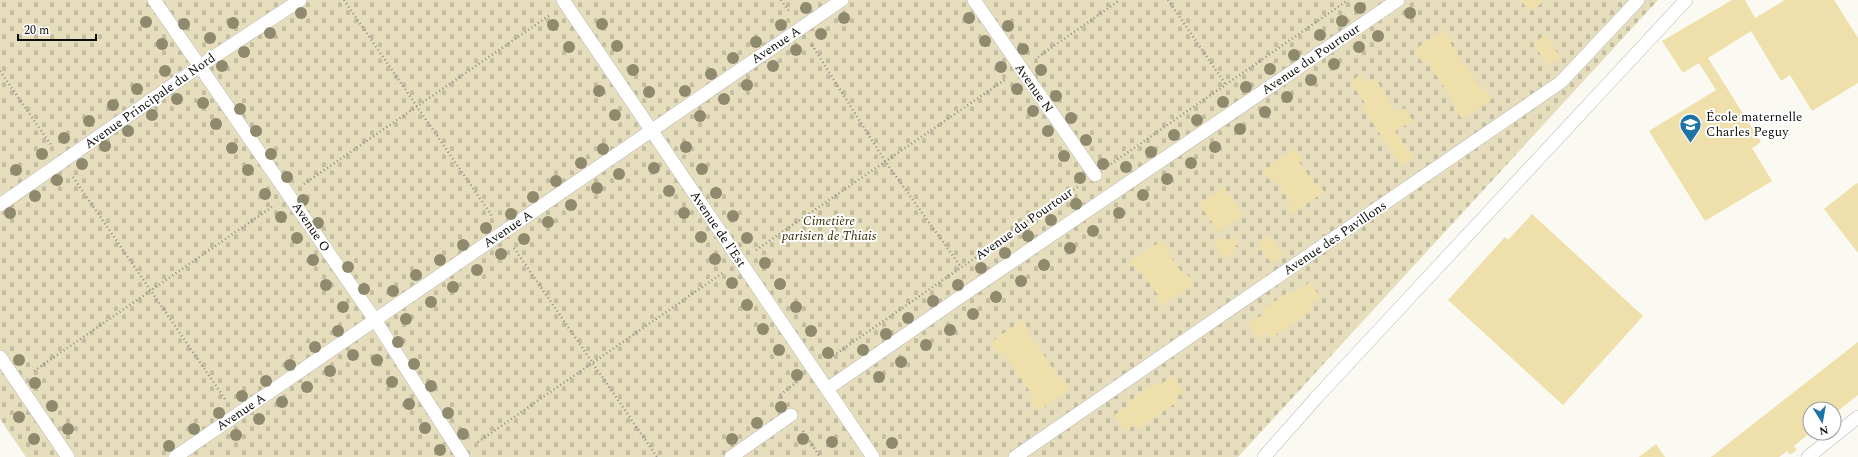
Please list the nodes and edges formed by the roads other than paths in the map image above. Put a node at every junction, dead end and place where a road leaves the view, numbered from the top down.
1 (154, 0) edge
2 (300, 0) edge
3 (563, 0) edge
4 (842, 0) edge
5 (974, 0) edge
6 (1398, 0) edge
7 (1638, 0) edge
8 (1686, 0) edge
9 (200, 66) junction
10 (651, 130) junction
11 (1095, 175) road end
12 (0, 205) edge
13 (375, 320) junction
14 (0, 357) edge
15 (828, 389) junction
16 (791, 415) road end
17 (1858, 417) edge
18 (462, 455) edge
19 (68, 457) edge
20 (175, 457) edge
21 (731, 457) edge
22 (874, 457) edge
23 (1015, 457) edge
24 (1264, 457) edge
25 (1808, 457) edge

1 - 9 lane, Avenue O
2 - 9 lane, Avenue Principale du Nord
3 - 10 lane, Avenue de l'Est
4 - 10 lane, Avenue A
5 - 11 lane, Avenue N
6 - 15 lane, Avenue du Pourtour
7 - 23 lane, Avenue des Pavillons
8 - 24 lane
9 - 12 lane, Avenue Principale du Nord
9 - 13 lane, Avenue O
10 - 13 lane, Avenue A
10 - 15 lane, Avenue de l'Est
13 - 18 lane, Avenue O
13 - 20 lane, Avenue A
14 - 19 lane
15 - 22 lane, Avenue de l'Est
16 - 21 lane
17 - 25 lane

